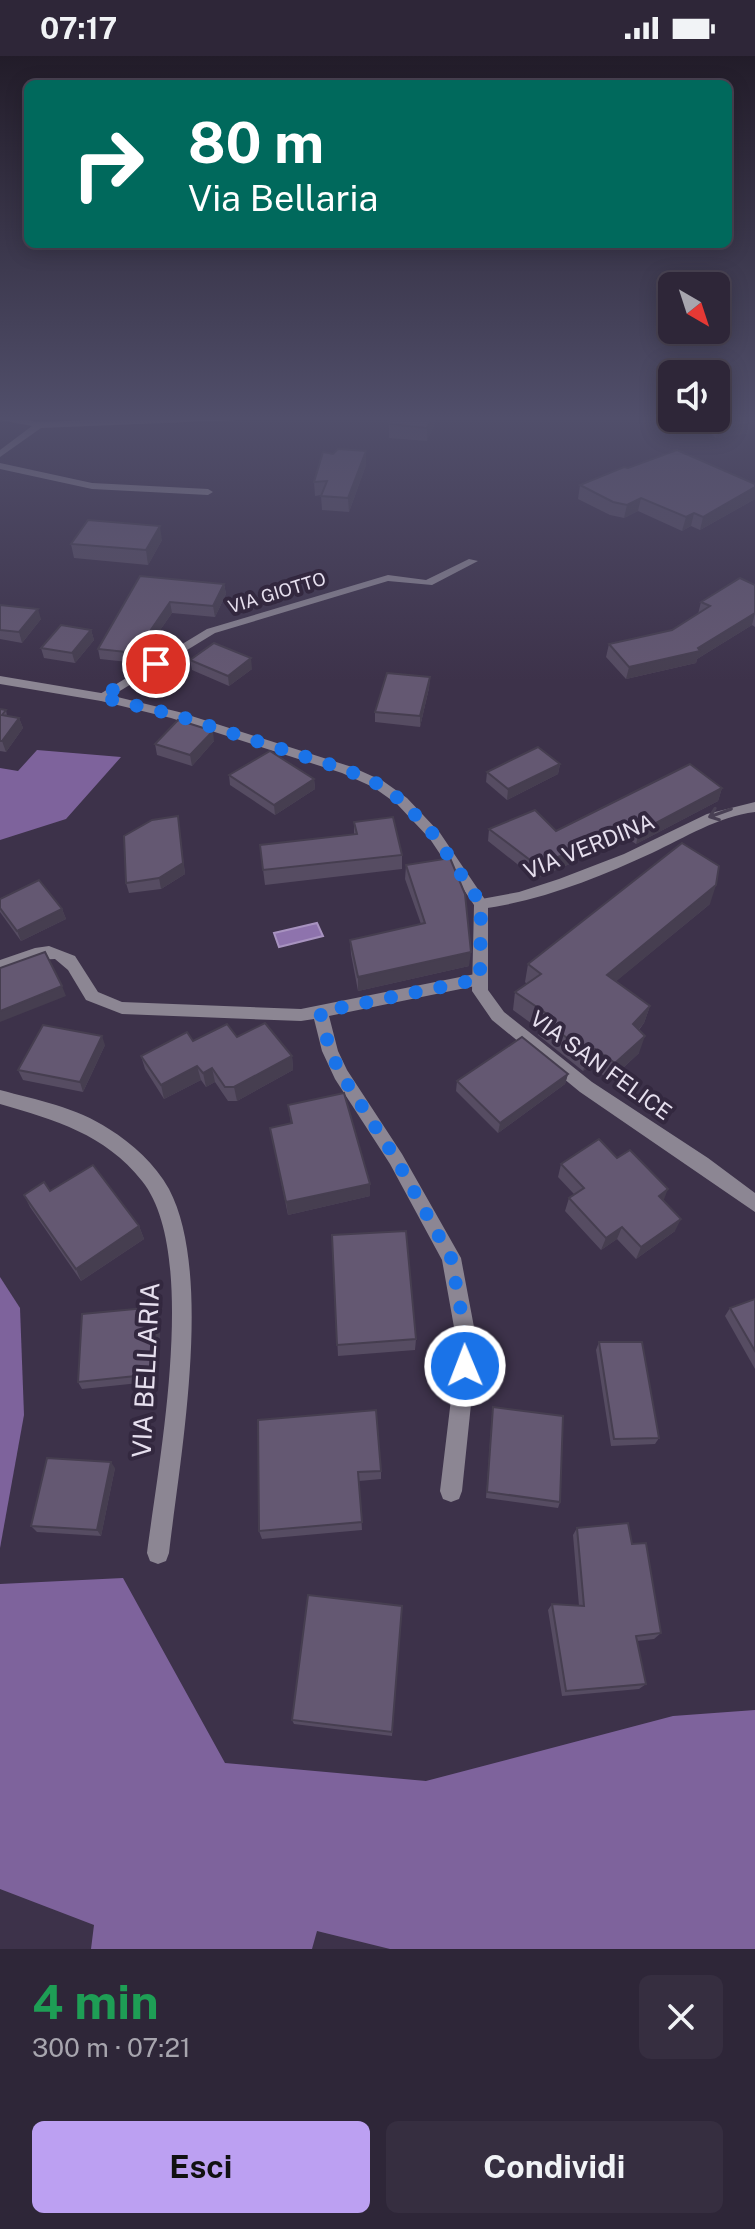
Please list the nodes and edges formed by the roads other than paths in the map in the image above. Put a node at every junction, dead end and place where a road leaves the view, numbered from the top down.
1 (473, 561) dead end
2 (0, 680) edge
3 (101, 697) junction
4 (755, 807) edge
5 (481, 904) junction
6 (0, 966) edge
7 (480, 979) junction
8 (320, 1012) junction
9 (0, 1097) edge
10 (755, 1204) edge
11 (451, 1491) dead end
12 (158, 1553) dead end

1 - 3 street, VIA GIOTTO
2 - 3 street
3 - 5 street
4 -> 5 street, VIA VERDINA
5 - 7 street, VIA SAN FELICE
6 - 8 street
7 - 8 street
7 - 10 street, VIA SAN FELICE
8 - 11 street
9 - 12 street, VIA BELLARIA

